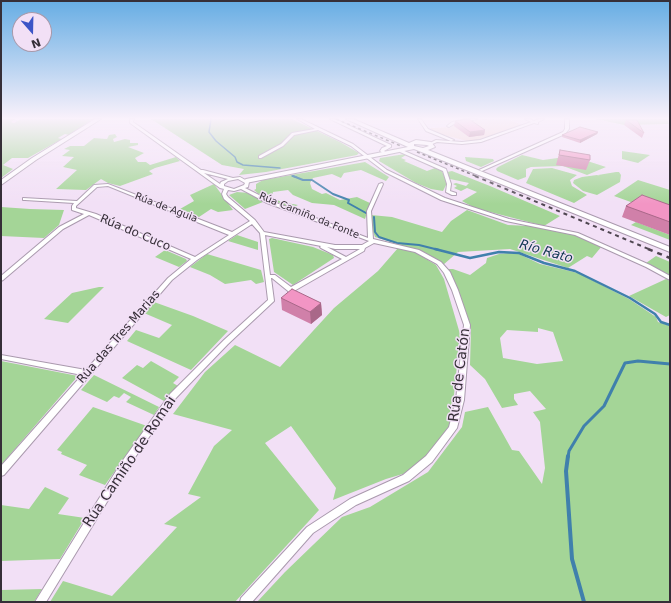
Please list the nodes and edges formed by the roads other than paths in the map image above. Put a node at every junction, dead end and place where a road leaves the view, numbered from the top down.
1 (53, 147) edge
2 (166, 147) edge
3 (278, 147) edge
4 (355, 147) edge
5 (387, 147) edge
6 (412, 147) joint
7 (426, 147) edge
8 (432, 147) edge
9 (532, 147) edge
10 (423, 150) junction
11 (401, 151) junction
12 (386, 154) junction
13 (260, 157) dead end
14 (368, 157) junction
15 (196, 169) junction
16 (481, 170) junction
17 (234, 178) junction
18 (246, 181) junction
19 (1, 183) edge
20 (381, 184) dead end
21 (224, 188) junction
22 (242, 188) junction
23 (454, 194) dead end
24 (25, 199) dead end
25 (78, 202) junction
26 (574, 209) junction
27 (89, 213) junction
28 (253, 221) junction
29 (262, 233) junction
30 (232, 234) junction
31 (373, 241) junction
32 (318, 244) junction
33 (670, 245) edge
34 (363, 247) junction
35 (670, 250) edge
36 (195, 259) junction
37 (346, 259) junction
38 (268, 277) junction
39 (670, 278) edge
40 (1, 279) edge
41 (1, 357) edge
42 (87, 373) junction
43 (1, 472) edge
44 (40, 602) edge
45 (245, 602) edge

1 - 19 street
2 - 15 street
3 - 13 street
4 - 14 street
5 - 12 street
6 - 10 street
6 - 11 street
7 - 10 street
8 - 16 street
9 - 16 street
10 - 26 street
11 - 12 street
11 - 23 street
12 - 14 street
14 - 18 street
14 - 39 street
15 - 17 street
15 - 21 street
16 - 26 street
17 - 18 street
17 - 21 street
18 - 22 street
20 - 31 street
21 - 22 street
21 - 28 street, Rúa Camiño de Romai
22 - 31 street, Rúa Camiño da Fonte
24 - 25 street
25 - 27 street, Rúa do Cuco
25 - 30 street, Rúa de Aguia
26 - 33 street
26 - 35 street
27 - 36 street, Rúa do Cuco
27 - 40 street
28 - 29 street, Rúa Camiño de Romai
28 - 30 street, Rúa das Tres Marias
29 - 32 street
29 - 38 street, Rúa Camiño de Romai
30 - 36 street, Rúa das Tres Marias
31 - 34 street
31 - 45 street, Rúa de Catón
32 - 34 street
32 - 37 street
34 - 37 street
36 - 42 street, Rúa das Tres Marias
37 - 38 street
38 - 44 street, Rúa Camiño de Romai
41 - 42 street
42 - 43 street, Rúa das Tres Marias

